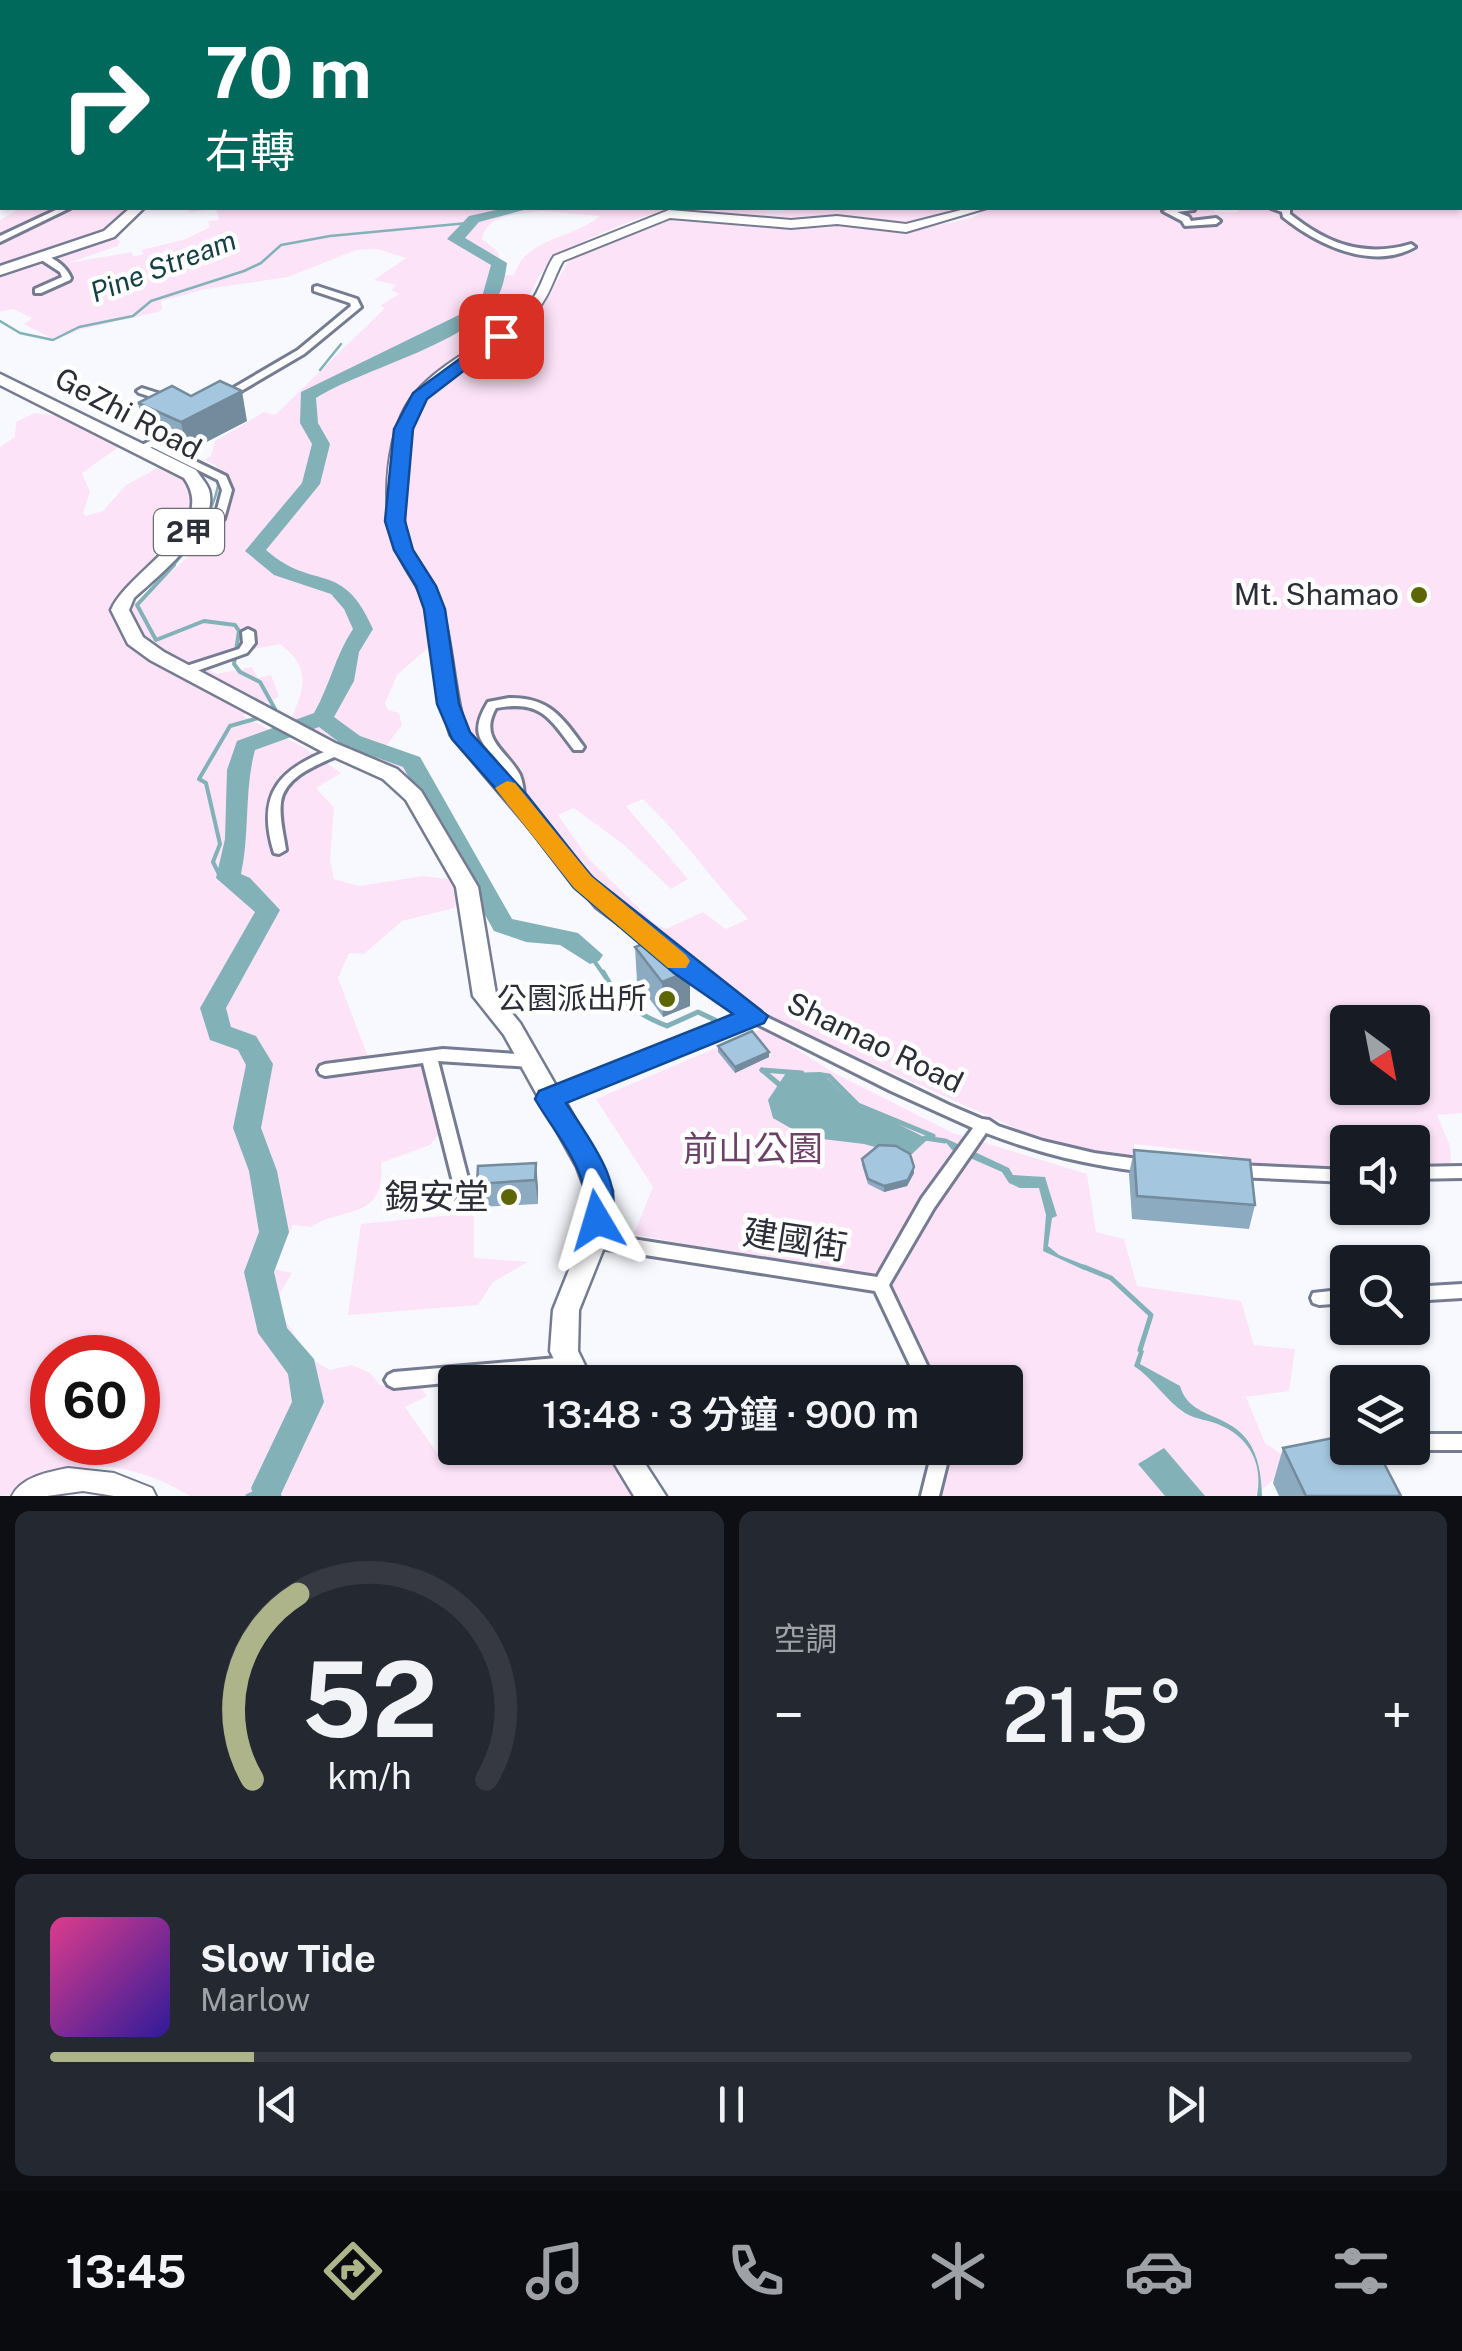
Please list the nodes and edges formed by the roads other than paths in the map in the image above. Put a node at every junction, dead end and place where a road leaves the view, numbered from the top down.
1 (62, 210) edge
2 (135, 210) edge
3 (974, 210) edge
4 (1175, 210) edge
5 (1283, 210) edge
6 (1216, 222) dead end
7 (0, 239) edge
8 (1411, 247) dead end
9 (43, 257) junction
10 (0, 270) edge
11 (318, 289) dead end
12 (38, 291) dead end
13 (0, 379) edge
14 (142, 391) dead end
15 (216, 401) edge
16 (186, 405) edge
17 (170, 458) junction
18 (220, 517) dead end
19 (248, 632) dead end
20 (184, 671) junction
21 (578, 747) dead end
22 (333, 749) junction
23 (518, 800) junction
24 (279, 850) dead end
25 (754, 1016) junction
26 (430, 1057) junction
27 (530, 1061) junction
28 (325, 1070) dead end
29 (549, 1099) junction
30 (984, 1124) junction
31 (1172, 1168) edge
32 (1226, 1170) edge
33 (1462, 1172) edge
34 (1430, 1173) edge
35 (1330, 1175) edge
36 (466, 1202) dead end
37 (594, 1240) junction
38 (881, 1285) junction
39 (1462, 1291) edge
40 (1430, 1293) edge
41 (1330, 1297) edge
42 (1319, 1298) dead end
43 (570, 1365) edge
44 (918, 1365) edge
45 (438, 1378) edge
46 (394, 1380) dead end
47 (1430, 1442) edge
48 (1462, 1442) edge
49 (630, 1465) edge
50 (938, 1465) edge
51 (139, 1494) edge
52 (24, 1496) edge
53 (651, 1496) edge
54 (930, 1496) edge

1 - 7 street
2 - 9 main road
3 - 23 street, Shamao Road
4 - 6 street
5 - 8 street
9 - 10 main road
9 - 12 street
11 - 15 street
13 - 17 main road, GeZhi Road / 2甲
14 - 16 street
17 - 18 street
17 - 20 main road, GeZhi Road / 2甲
19 - 20 street
20 - 22 main road, GeZhi Road / 2甲
21 - 23 street
22 - 24 street
22 - 27 main road, 2甲
23 - 25 street, Shamao Road
25 - 29 street
25 - 30 street, Shamao Road
26 - 27 street
26 - 28 street
26 - 36 street
27 - 29 main road, 2甲
29 - 37 main road, 2甲
30 - 31 street, Shamao Road
30 - 38 street
32 - 35 street
33 - 34 street
37 - 38 street, 建國街
37 - 43 main road, 2甲
38 - 44 street, 建國街
39 - 40 street
41 - 42 street
45 - 46 street
47 - 48 street
49 - 53 main road
50 - 54 street
51 - 52 street

